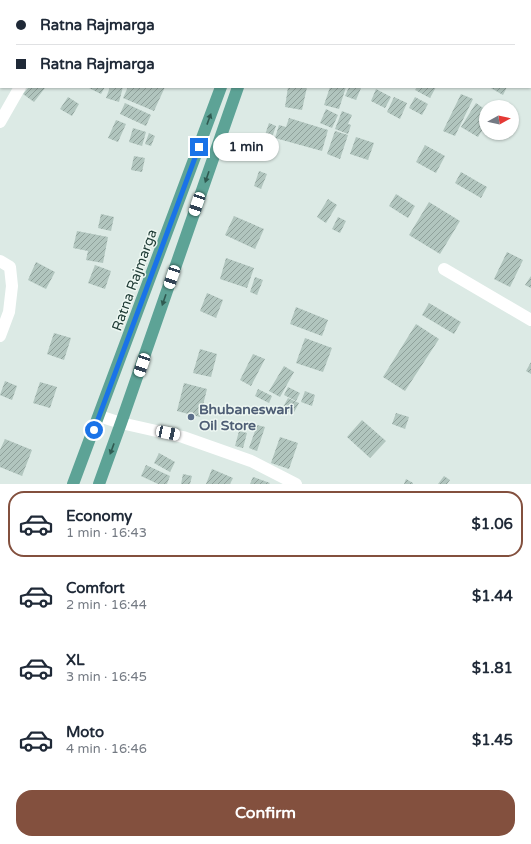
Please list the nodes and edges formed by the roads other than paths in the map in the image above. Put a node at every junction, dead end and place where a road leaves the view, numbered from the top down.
1 (19, 88) edge
2 (221, 88) edge
3 (238, 88) edge
4 (0, 122) edge
5 (0, 261) edge
6 (444, 269) dead end
7 (531, 320) edge
8 (0, 336) edge
9 (99, 416) junction
10 (121, 423) junction
11 (73, 484) edge
12 (99, 484) edge
13 (296, 484) edge

1 - 4 street
9 -> 2 main road, Ratna Rajmarga
3 -> 10 main road
5 - 8 street
6 - 7 street
9 - 10 street
9 - 11 main road, Ratna Rajmarga
10 -> 12 main road
10 - 13 street

